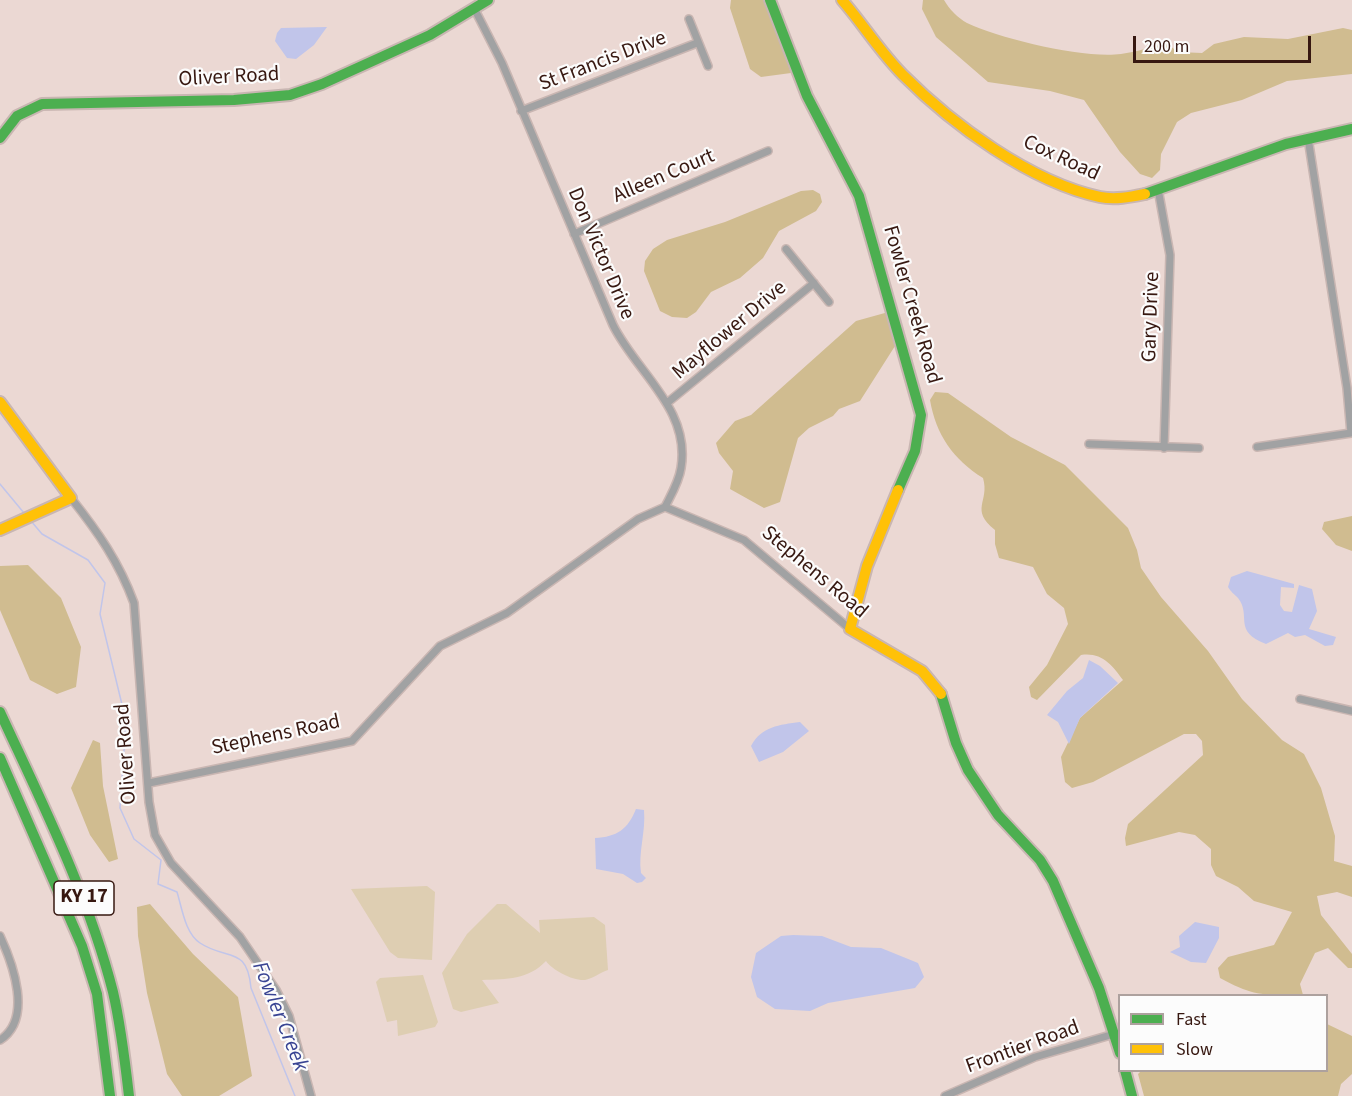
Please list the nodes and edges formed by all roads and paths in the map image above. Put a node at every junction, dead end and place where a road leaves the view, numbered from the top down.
1 (488, 0) edge
2 (770, 0) edge
3 (842, 0) edge
4 (475, 10) junction
5 (689, 19) dead end
6 (697, 43) junction
7 (708, 66) dead end
8 (521, 111) junction
9 (1352, 129) edge
10 (0, 138) edge
11 (1308, 138) junction
12 (768, 151) dead end
13 (1158, 189) junction
14 (574, 234) junction
15 (786, 249) dead end
16 (814, 283) junction
17 (829, 302) dead end
18 (0, 402) edge
19 (667, 403) junction
20 (1351, 433) edge
21 (1089, 444) dead end
22 (1257, 447) dead end
23 (1164, 448) junction
24 (1198, 448) dead end
25 (71, 498) junction
26 (665, 507) junction
27 (0, 530) edge
28 (850, 628) junction
29 (1299, 699) dead end
30 (1352, 711) edge
31 (0, 712) edge
32 (0, 758) edge
33 (149, 783) junction
34 (0, 936) edge
35 (1114, 1034) junction
36 (0, 1040) edge
37 (1118, 1049) edge
38 (1125, 1072) edge
39 (110, 1096) edge
40 (129, 1096) edge
41 (311, 1096) edge
42 (945, 1096) edge
43 (1132, 1096) edge

1 - 4 main road, Oliver Road
2 - 28 main road, Fowler Creek Road
3 - 13 main road, Cox Road
4 - 8 street, Don Victor Drive
4 - 10 main road, Oliver Road
5 - 6 street
6 - 7 street
6 - 8 street, St Francis Drive
8 - 14 street, Don Victor Drive
9 - 11 main road, Cox Road
11 - 13 main road, Cox Road
11 - 20 street
12 - 14 street, Alleen Court
13 - 23 street, Gary Drive
14 - 19 street, Don Victor Drive
15 - 16 street
16 - 17 street
16 - 19 street, Mayflower Drive
18 - 25 main road, Oliver Road
19 - 26 street, Don Victor Drive
20 - 22 street
21 - 23 street
23 - 24 street
25 - 27 main road
25 - 33 street, Oliver Road
26 - 28 street, Stephens Road
26 - 33 street, Stephens Road
28 - 35 main road, Stephens Road
29 - 30 street
31 - 40 main road, KY 17
32 - 39 main road, KY 17
33 - 41 street, Oliver Road
34 - 36 street
35 - 37 main road, Stephens Road
35 - 42 street, Frontier Road
38 - 43 main road

